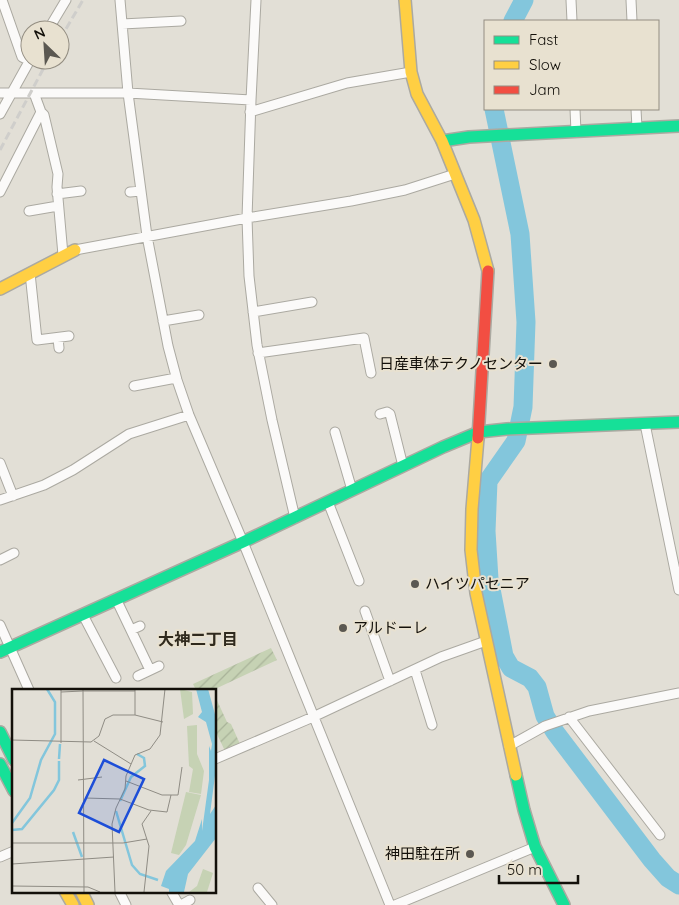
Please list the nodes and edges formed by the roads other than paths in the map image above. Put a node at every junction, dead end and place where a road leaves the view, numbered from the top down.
1 (2, 0) edge
2 (66, 0) edge
3 (120, 0) edge
4 (256, 0) edge
5 (405, 0) edge
6 (571, 0) edge
7 (631, 0) edge
8 (54, 20) edge
9 (572, 20) edge
10 (632, 20) edge
11 (181, 21) dead end
12 (122, 24) junction
13 (20, 51) edge
14 (25, 70) edge
15 (411, 72) junction
16 (0, 93) edge
17 (12, 93) junction
18 (34, 93) junction
19 (128, 93) junction
20 (251, 100) junction
21 (575, 110) edge
22 (636, 110) edge
23 (41, 112) junction
24 (250, 112) junction
25 (0, 114) edge
26 (679, 126) edge
27 (636, 128) junction
28 (576, 132) junction
29 (442, 141) junction
30 (455, 174) junction
31 (82, 191) dead end
32 (141, 191) junction
33 (0, 192) edge
34 (130, 192) dead end
35 (58, 194) junction
36 (58, 206) junction
37 (29, 211) dead end
38 (247, 218) junction
39 (147, 236) junction
40 (75, 250) joint
41 (63, 255) junction
42 (30, 273) junction
43 (0, 289) edge
44 (312, 302) dead end
45 (253, 312) junction
46 (199, 315) dead end
47 (163, 321) junction
48 (68, 336) dead end
49 (58, 338) junction
50 (59, 348) dead end
51 (258, 353) junction
52 (371, 373) dead end
53 (176, 378) junction
54 (134, 386) dead end
55 (380, 414) dead end
56 (189, 415) junction
57 (679, 422) edge
58 (645, 424) junction
59 (335, 432) dead end
60 (479, 432) junction
61 (0, 464) edge
62 (403, 466) junction
63 (352, 490) junction
64 (13, 496) junction
65 (0, 500) edge
66 (328, 502) junction
67 (295, 518) junction
68 (243, 542) junction
69 (14, 553) dead end
70 (0, 560) edge
71 (359, 581) dead end
72 (679, 590) edge
73 (116, 599) junction
74 (366, 611) dead end
75 (83, 615) junction
76 (0, 625) edge
77 (140, 626) dead end
78 (131, 630) junction
79 (486, 641) junction
80 (5, 650) edge
81 (415, 670) junction
82 (138, 676) dead end
83 (116, 678) dead end
84 (390, 681) junction
85 (28, 689) edge
86 (679, 693) edge
87 (313, 717) junction
88 (569, 718) junction
89 (432, 724) dead end
90 (0, 732) edge
91 (509, 746) junction
92 (12, 756) edge
93 (216, 759) edge
94 (0, 764) edge
95 (12, 787) edge
96 (660, 835) dead end
97 (536, 847) junction
98 (12, 851) edge
99 (0, 857) edge
100 (258, 888) dead end
101 (66, 892) edge
102 (82, 892) edge
103 (120, 892) edge
104 (172, 892) edge
105 (190, 900) dead end
106 (73, 905) edge
107 (88, 905) edge
108 (126, 905) edge
109 (180, 905) edge
110 (272, 905) edge
111 (390, 905) edge
112 (395, 905) edge
113 (564, 905) edge

1 - 13 street
2 - 8 street
3 - 12 street
4 - 20 street
5 - 15 main road
6 - 9 street
7 - 10 street
11 - 12 street
12 - 19 street
14 - 17 street
15 - 24 street
15 - 29 main road
16 - 17 street
17 - 18 street
17 - 25 street
18 - 19 street
18 - 23 street
19 - 20 street
19 - 32 street
20 - 24 street
21 - 28 street
22 - 27 street
23 - 33 street
23 - 35 street
24 - 38 street
26 - 27 main road
27 - 28 main road
28 - 29 main road
29 - 30 main road
30 - 38 street
30 - 60 main road
31 - 35 street
32 - 34 street
32 - 39 street
35 - 36 street
36 - 37 street
36 - 41 street
38 - 39 street
38 - 45 street
39 - 40 street
39 - 47 street
40 - 41 main road
41 - 42 main road
42 - 43 main road
42 - 49 street
44 - 45 street
45 - 51 street
46 - 47 street
47 - 53 street
48 - 49 street
49 - 50 street
51 - 52 street
51 - 67 street
53 - 54 street
53 - 56 street
55 - 62 street
56 - 64 street
56 - 68 street
57 - 58 main road
58 - 60 main road
58 - 72 street
59 - 63 street
60 - 62 main road
60 - 79 main road
61 - 64 street
62 - 63 main road
63 - 66 main road
64 - 65 street
66 - 67 main road
66 - 71 street
67 - 68 main road
68 - 73 main road
68 - 87 street
69 - 70 street
73 - 75 main road
73 - 78 street
74 - 84 street
75 - 80 main road
75 - 83 street
76 - 80 street
77 - 78 street
78 - 82 street
79 - 81 street
79 - 91 main road
80 - 85 street
81 - 84 street
81 - 89 street
84 - 87 street
86 - 88 street
87 - 93 street
87 - 111 street
88 - 91 street
88 - 96 street
90 - 92 main road
91 - 97 main road
94 - 95 main road
97 - 112 street
97 - 113 main road
98 - 99 street
100 - 110 street
101 - 106 main road
102 - 107 main road
103 - 108 street
104 - 109 street
105 - 109 street

